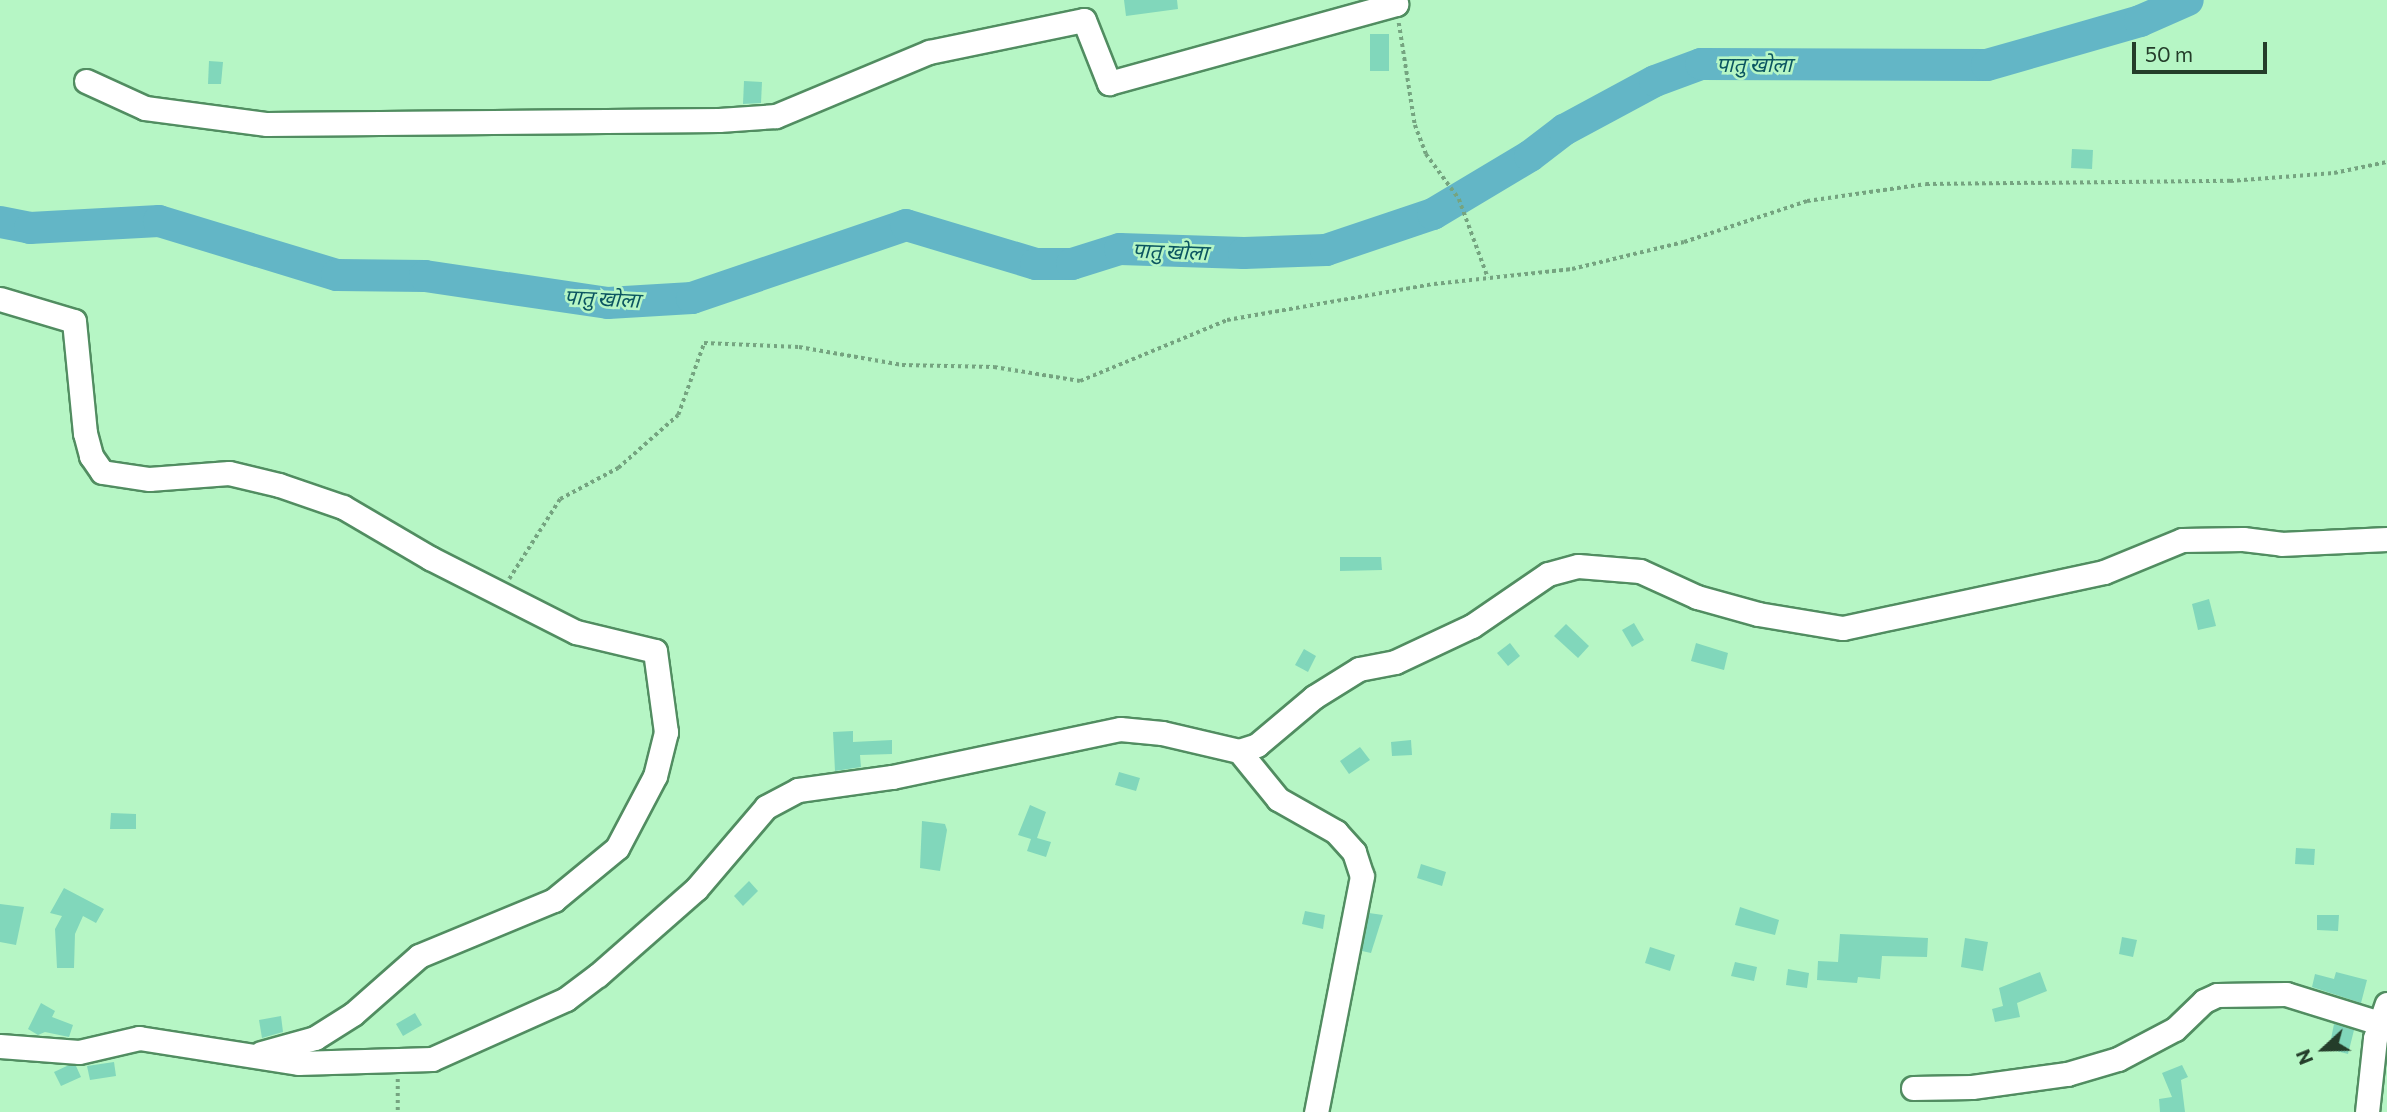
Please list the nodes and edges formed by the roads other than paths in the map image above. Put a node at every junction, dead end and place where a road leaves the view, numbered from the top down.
1 (1396, 2) edge
2 (86, 81) dead end
3 (0, 299) edge
4 (2387, 539) edge
5 (1239, 751) junction
6 (2383, 1013) edge
7 (0, 1046) edge
8 (251, 1056) junction
9 (1913, 1088) dead end
10 (1316, 1112) edge
11 (2367, 1112) edge

1 - 2 street
3 - 8 street
4 - 5 street
5 - 8 street
5 - 10 street
6 - 9 street
6 - 11 street
7 - 8 street

